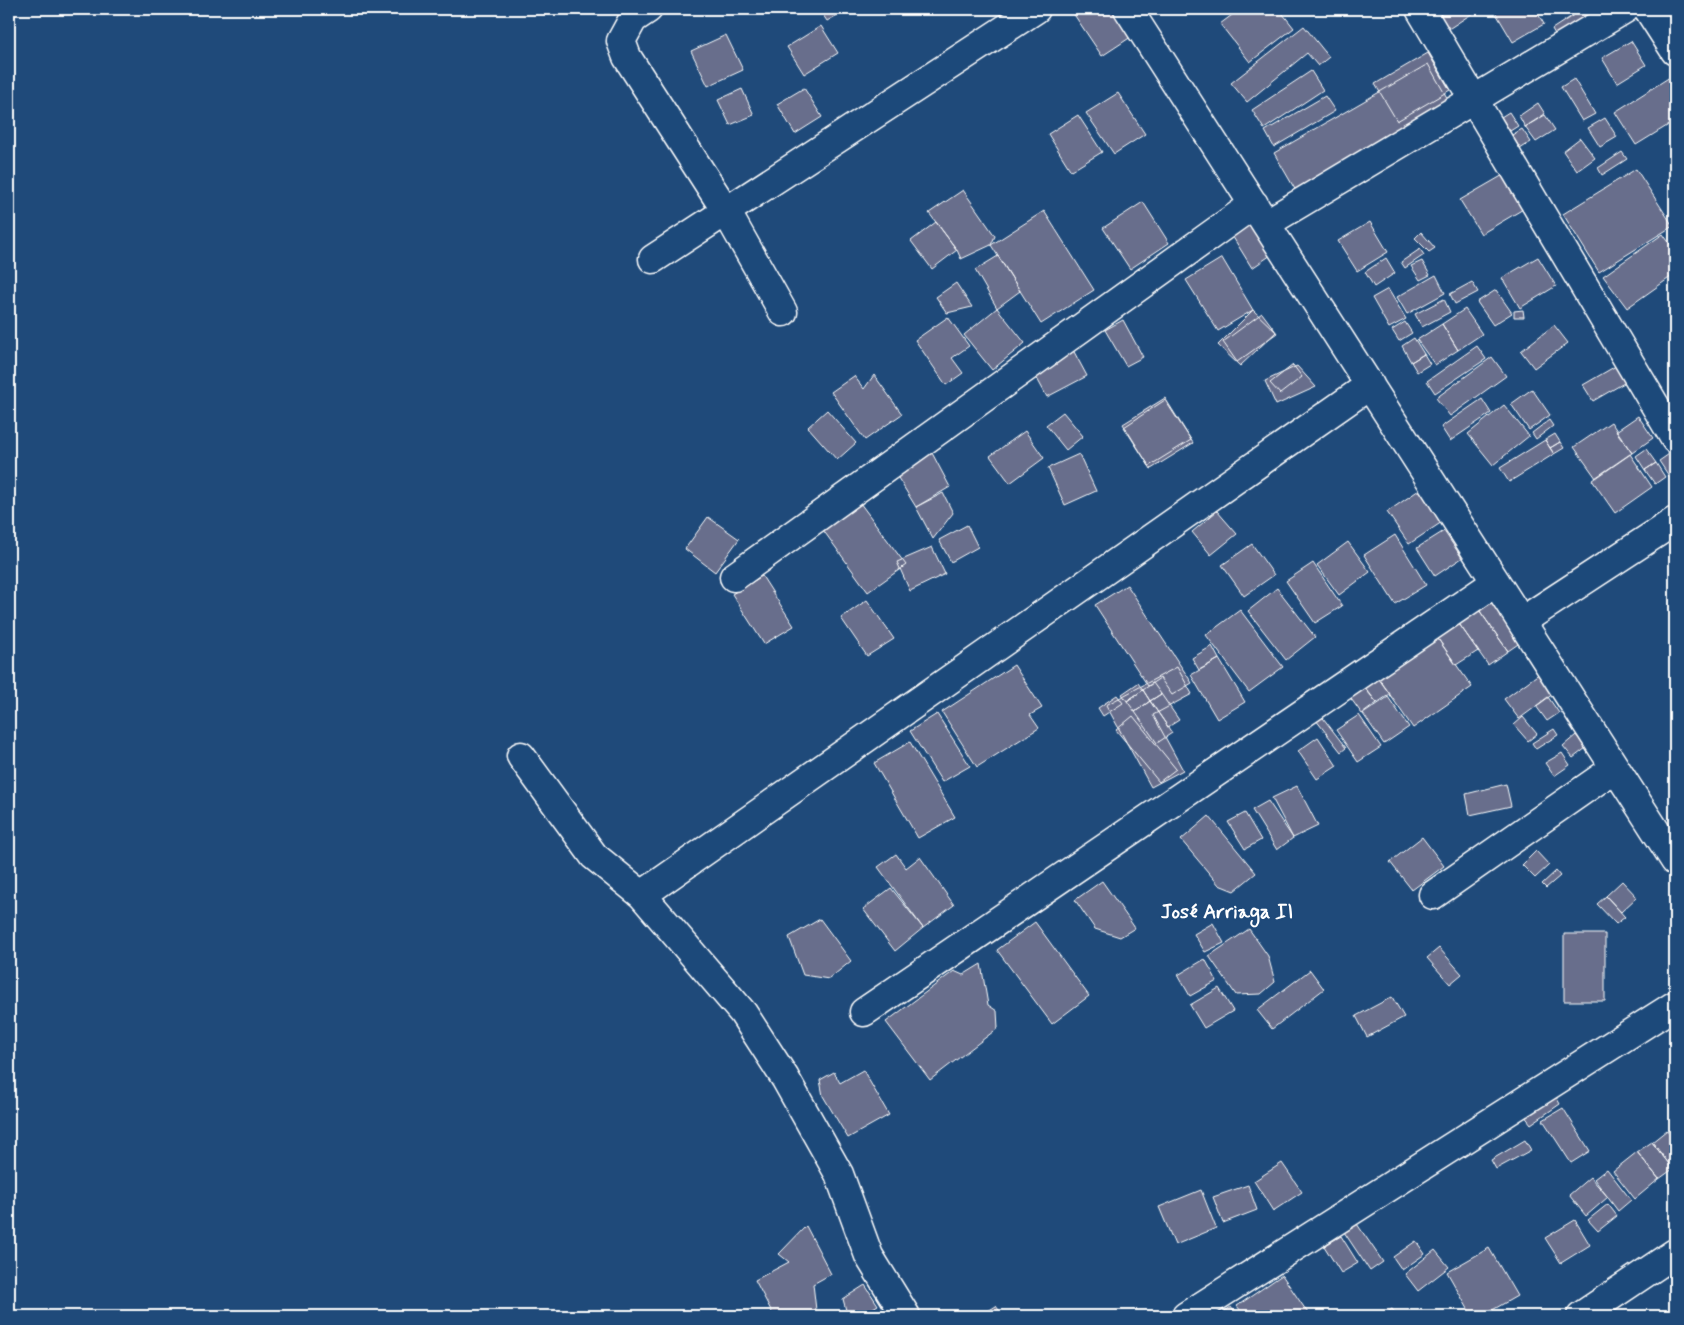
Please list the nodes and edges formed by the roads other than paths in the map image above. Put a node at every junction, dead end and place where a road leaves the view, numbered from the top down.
1 (648, 9) edge
2 (1036, 9) edge
3 (1128, 9) edge
4 (1420, 9) edge
5 (1625, 9) edge
6 (1648, 9) edge
7 (1675, 51) edge
8 (1474, 100) junction
9 (726, 211) junction
10 (1260, 214) junction
11 (653, 259) dead end
12 (783, 312) dead end
13 (1370, 385) junction
14 (1675, 439) edge
15 (1675, 521) edge
16 (734, 577) dead end
17 (1496, 582) junction
18 (1522, 621) junction
19 (521, 756) dead end
20 (1615, 768) junction
21 (1675, 862) edge
22 (642, 895) junction
23 (1433, 895) dead end
24 (1675, 1005) edge
25 (864, 1012) dead end
26 (1675, 1253) edge
27 (906, 1316) edge
28 (1186, 1316) edge
29 (1581, 1316) edge

1 - 9 street
2 - 9 street
3 - 10 street
4 - 8 street
5 - 8 street
6 - 7 street
8 - 10 street
8 - 14 street
9 - 11 street
9 - 12 street
10 - 13 street
10 - 16 street
13 - 17 street
13 - 22 street
15 - 18 street
17 - 18 street
17 - 25 street
18 - 20 street
19 - 22 street
20 - 21 street
20 - 23 street
22 - 27 street
24 - 28 street
26 - 29 street

